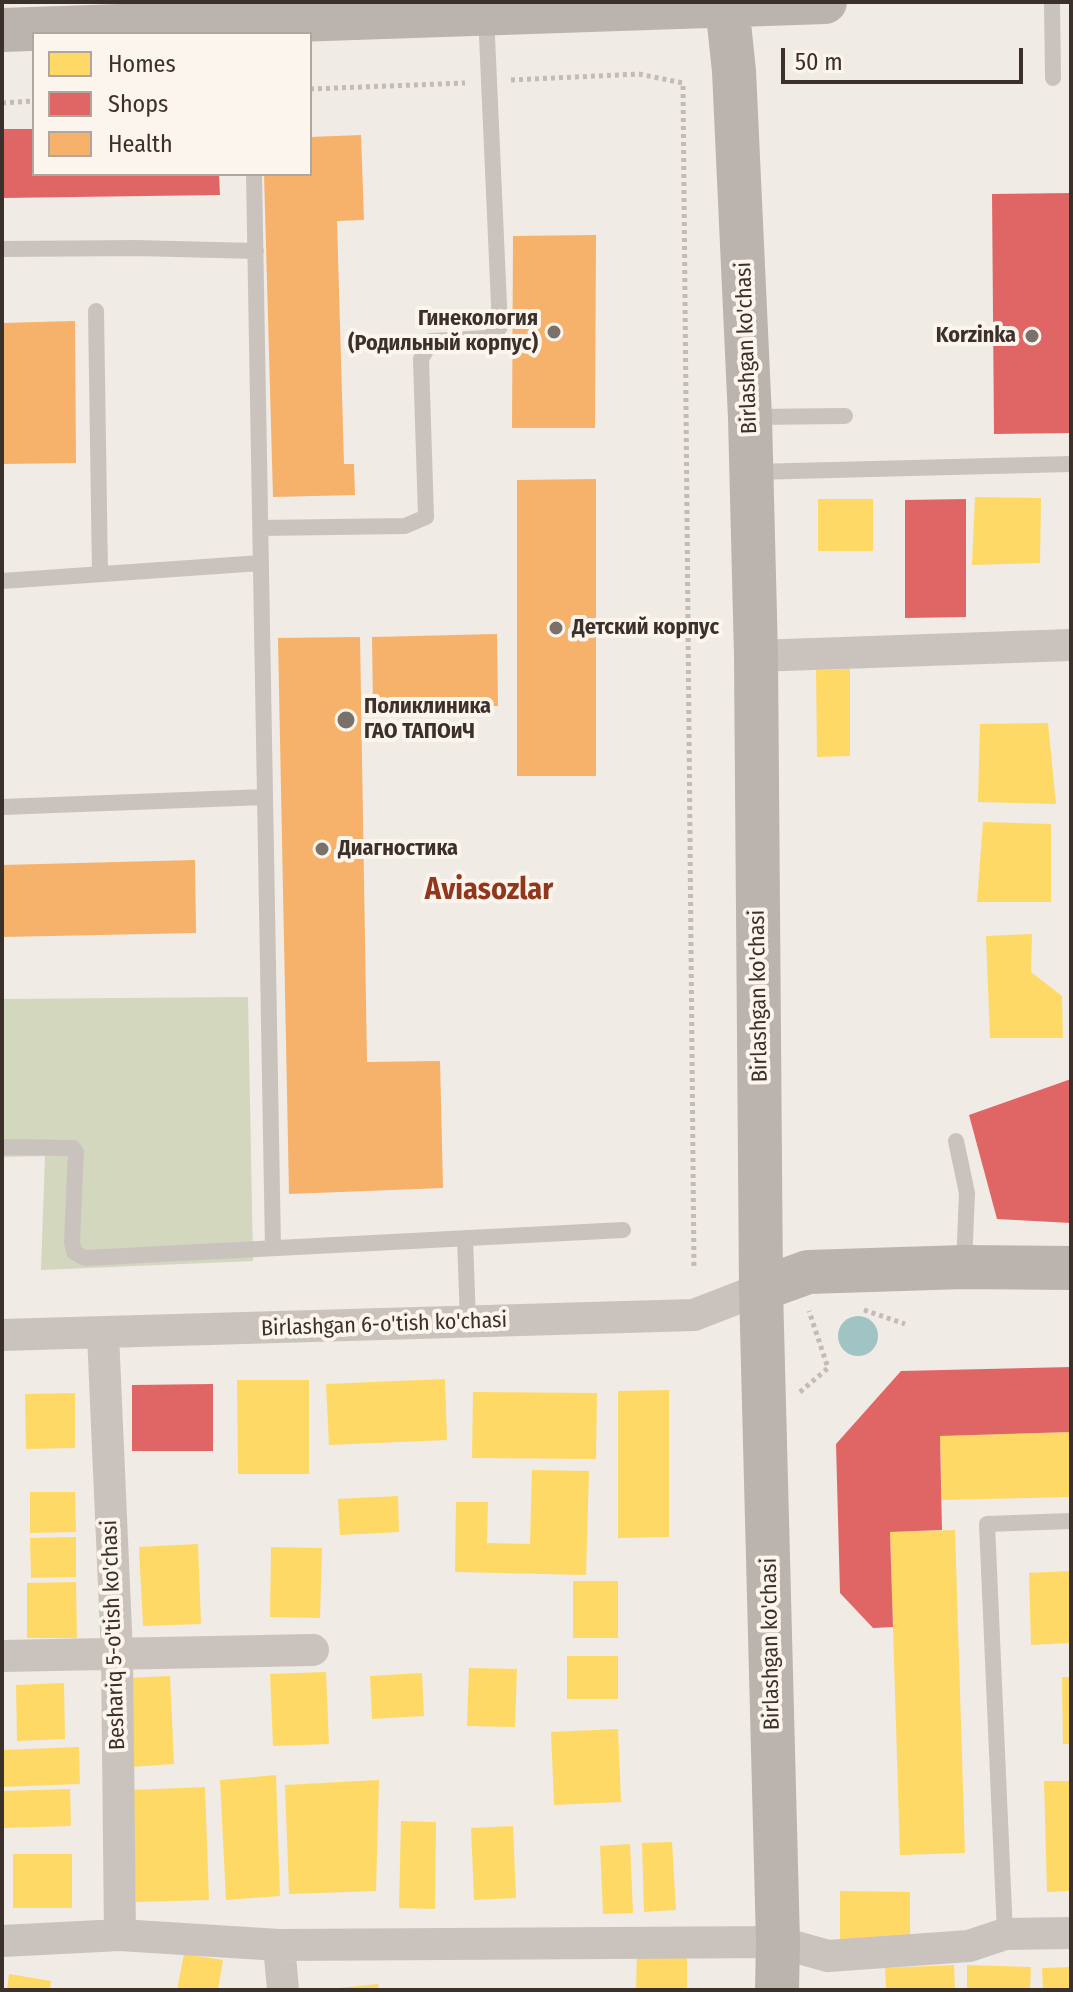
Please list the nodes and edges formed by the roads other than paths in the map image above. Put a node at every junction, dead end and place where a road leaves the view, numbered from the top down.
1 (825, 2) edge
2 (1052, 2) edge
3 (727, 4) edge
4 (486, 13) junction
5 (8, 25) edge
6 (1053, 78) dead end
7 (254, 176) edge
8 (2, 249) edge
9 (256, 251) junction
10 (96, 311) dead end
11 (845, 416) dead end
12 (750, 418) junction
13 (1071, 464) edge
14 (751, 472) junction
15 (260, 528) junction
16 (261, 563) junction
17 (100, 574) junction
18 (2, 581) edge
19 (1071, 645) edge
20 (756, 656) junction
21 (265, 797) junction
22 (2, 807) edge
23 (956, 1141) dead end
24 (2, 1147) edge
25 (623, 1230) dead end
26 (465, 1238) junction
27 (273, 1248) junction
28 (964, 1267) junction
29 (1071, 1268) edge
30 (761, 1289) junction
31 (468, 1323) junction
32 (103, 1334) junction
33 (2, 1335) edge
34 (1071, 1521) edge
35 (313, 1650) dead end
36 (117, 1654) junction
37 (2, 1656) edge
38 (1071, 1933) edge
39 (1005, 1934) junction
40 (120, 1935) junction
41 (2, 1941) edge
42 (778, 1942) junction
43 (279, 1945) junction
44 (283, 1990) edge
45 (777, 1990) edge

1 - 3 main road
2 - 6 lane
3 - 4 main road
3 - 12 main road, Birlashgan ko'chasi
4 - 5 main road
4 - 15 lane
7 - 9 lane
8 - 9 lane
9 - 15 lane
10 - 17 lane
11 - 12 lane
12 - 14 main road, Birlashgan ko'chasi
13 - 14 lane
14 - 20 main road, Birlashgan ko'chasi
15 - 16 lane
16 - 17 lane
16 - 21 lane
17 - 18 lane
19 - 20 street
20 - 30 main road, Birlashgan ko'chasi
21 - 22 lane
21 - 27 lane
23 - 28 lane
24 - 27 lane
25 - 26 lane
26 - 27 lane
26 - 31 lane
28 - 29 main road
28 - 30 main road
30 - 31 street, Birlashgan 6-o'tish ko'chasi
30 - 42 main road, Birlashgan ko'chasi
31 - 32 street, Birlashgan 6-o'tish ko'chasi
32 - 33 street, Birlashgan 6-o'tish ko'chasi
32 - 36 street, Beshariq 5-o'tish ko'chasi
34 - 39 lane
35 - 36 street
36 - 37 street
36 - 40 street, Beshariq 5-o'tish ko'chasi
38 - 39 street
39 - 42 street
40 - 41 street
40 - 43 street
42 - 43 street
42 - 45 main road, Birlashgan ko'chasi
43 - 44 street

